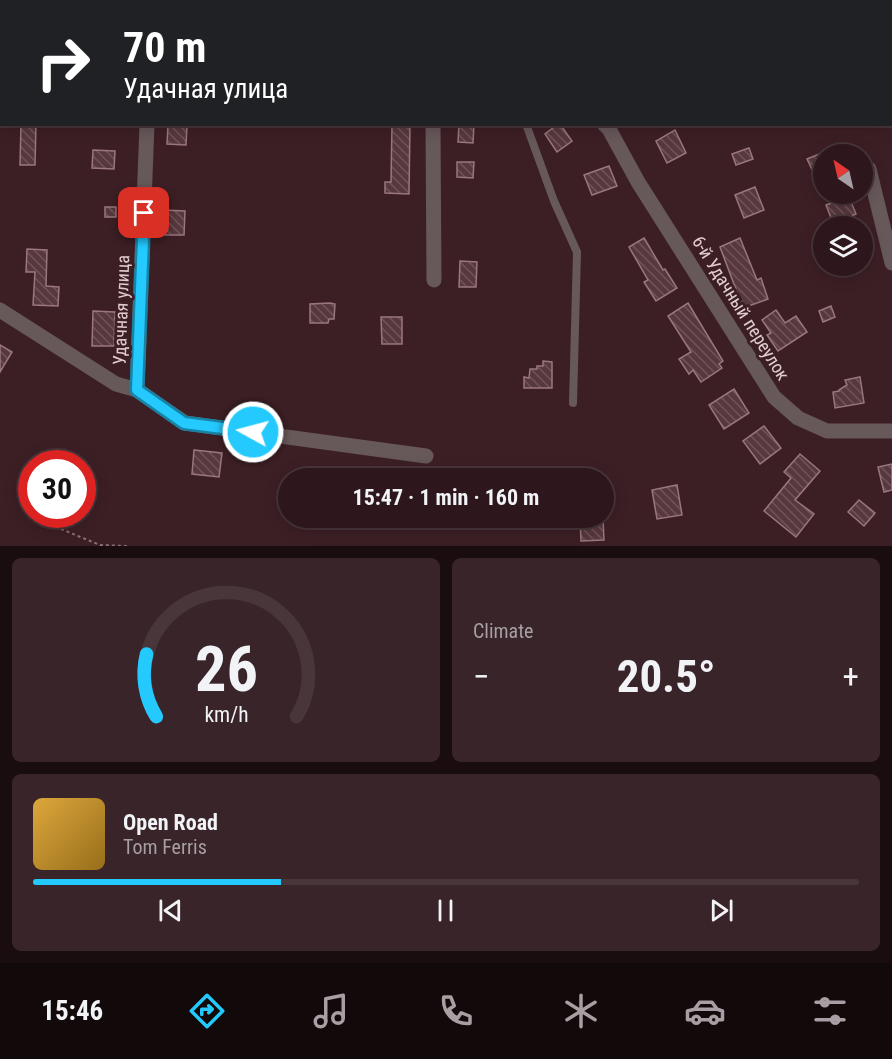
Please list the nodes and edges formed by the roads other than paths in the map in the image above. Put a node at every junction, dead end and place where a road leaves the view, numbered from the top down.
1 (147, 126) edge
2 (433, 126) edge
3 (527, 126) edge
4 (607, 127) edge
5 (873, 185) edge
6 (892, 263) edge
7 (434, 280) dead end
8 (0, 310) edge
9 (137, 390) junction
10 (573, 403) dead end
11 (892, 431) edge
12 (426, 456) dead end

1 - 9 street, Удачная улица
2 - 7 street
3 - 10 lane
4 - 11 street, 6-й Удачный переулок
5 - 6 street
8 - 9 street, Удачная улица
9 - 12 street, Удачная улица

